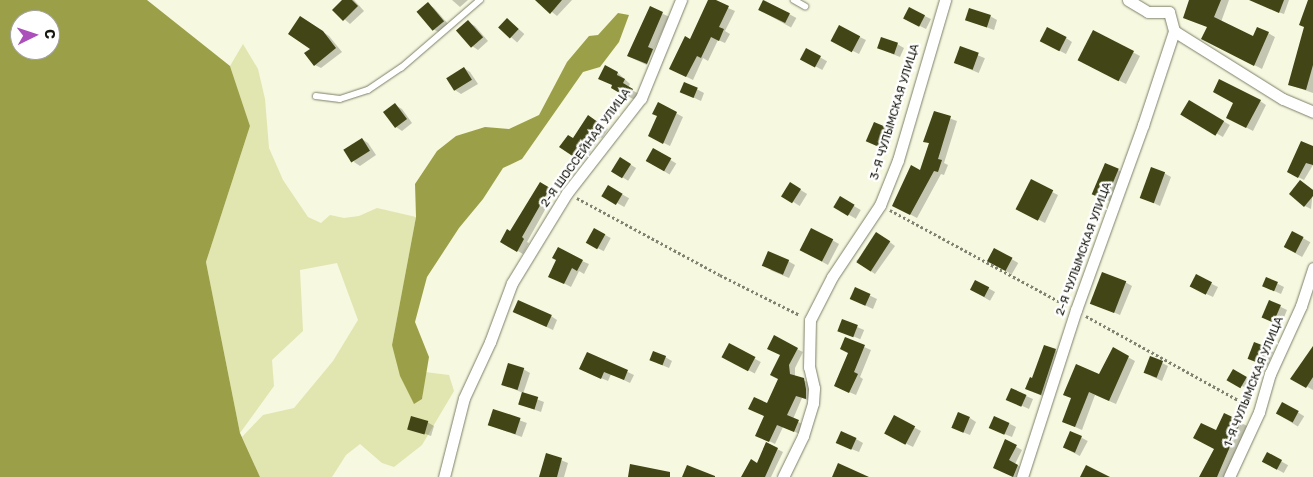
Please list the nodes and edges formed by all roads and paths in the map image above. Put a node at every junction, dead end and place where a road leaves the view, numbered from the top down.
1 (480, 0) edge
2 (681, 0) edge
3 (794, 0) edge
4 (945, 0) edge
5 (1128, 0) edge
6 (1173, 0) edge
7 (805, 6) dead end
8 (1169, 12) junction
9 (1174, 31) junction
10 (316, 96) dead end
11 (1313, 112) edge
12 (567, 193) junction
13 (1313, 268) edge
14 (810, 320) junction
15 (444, 477) edge
16 (783, 477) edge
17 (1022, 477) edge
18 (1229, 477) edge

1 - 10 lane
2 - 12 street, 2-Я ШОССЕЙНАЯ УЛИЦА
3 - 7 lane
4 - 14 street, 3-Я ЧУЛЫМСКАЯ УЛИЦА
5 - 8 street
6 - 8 street
8 - 9 street
9 - 11 street
9 - 17 street, 2-Я ЧУЛЫМСКАЯ УЛИЦА
12 - 14 path
12 - 15 street, 2-Я ШОССЕЙНАЯ УЛИЦА
13 - 18 street, 1-Я ЧУЛЫМСКАЯ УЛИЦА
14 - 16 street, 3-Я ЧУЛЫМСКАЯ УЛИЦА

